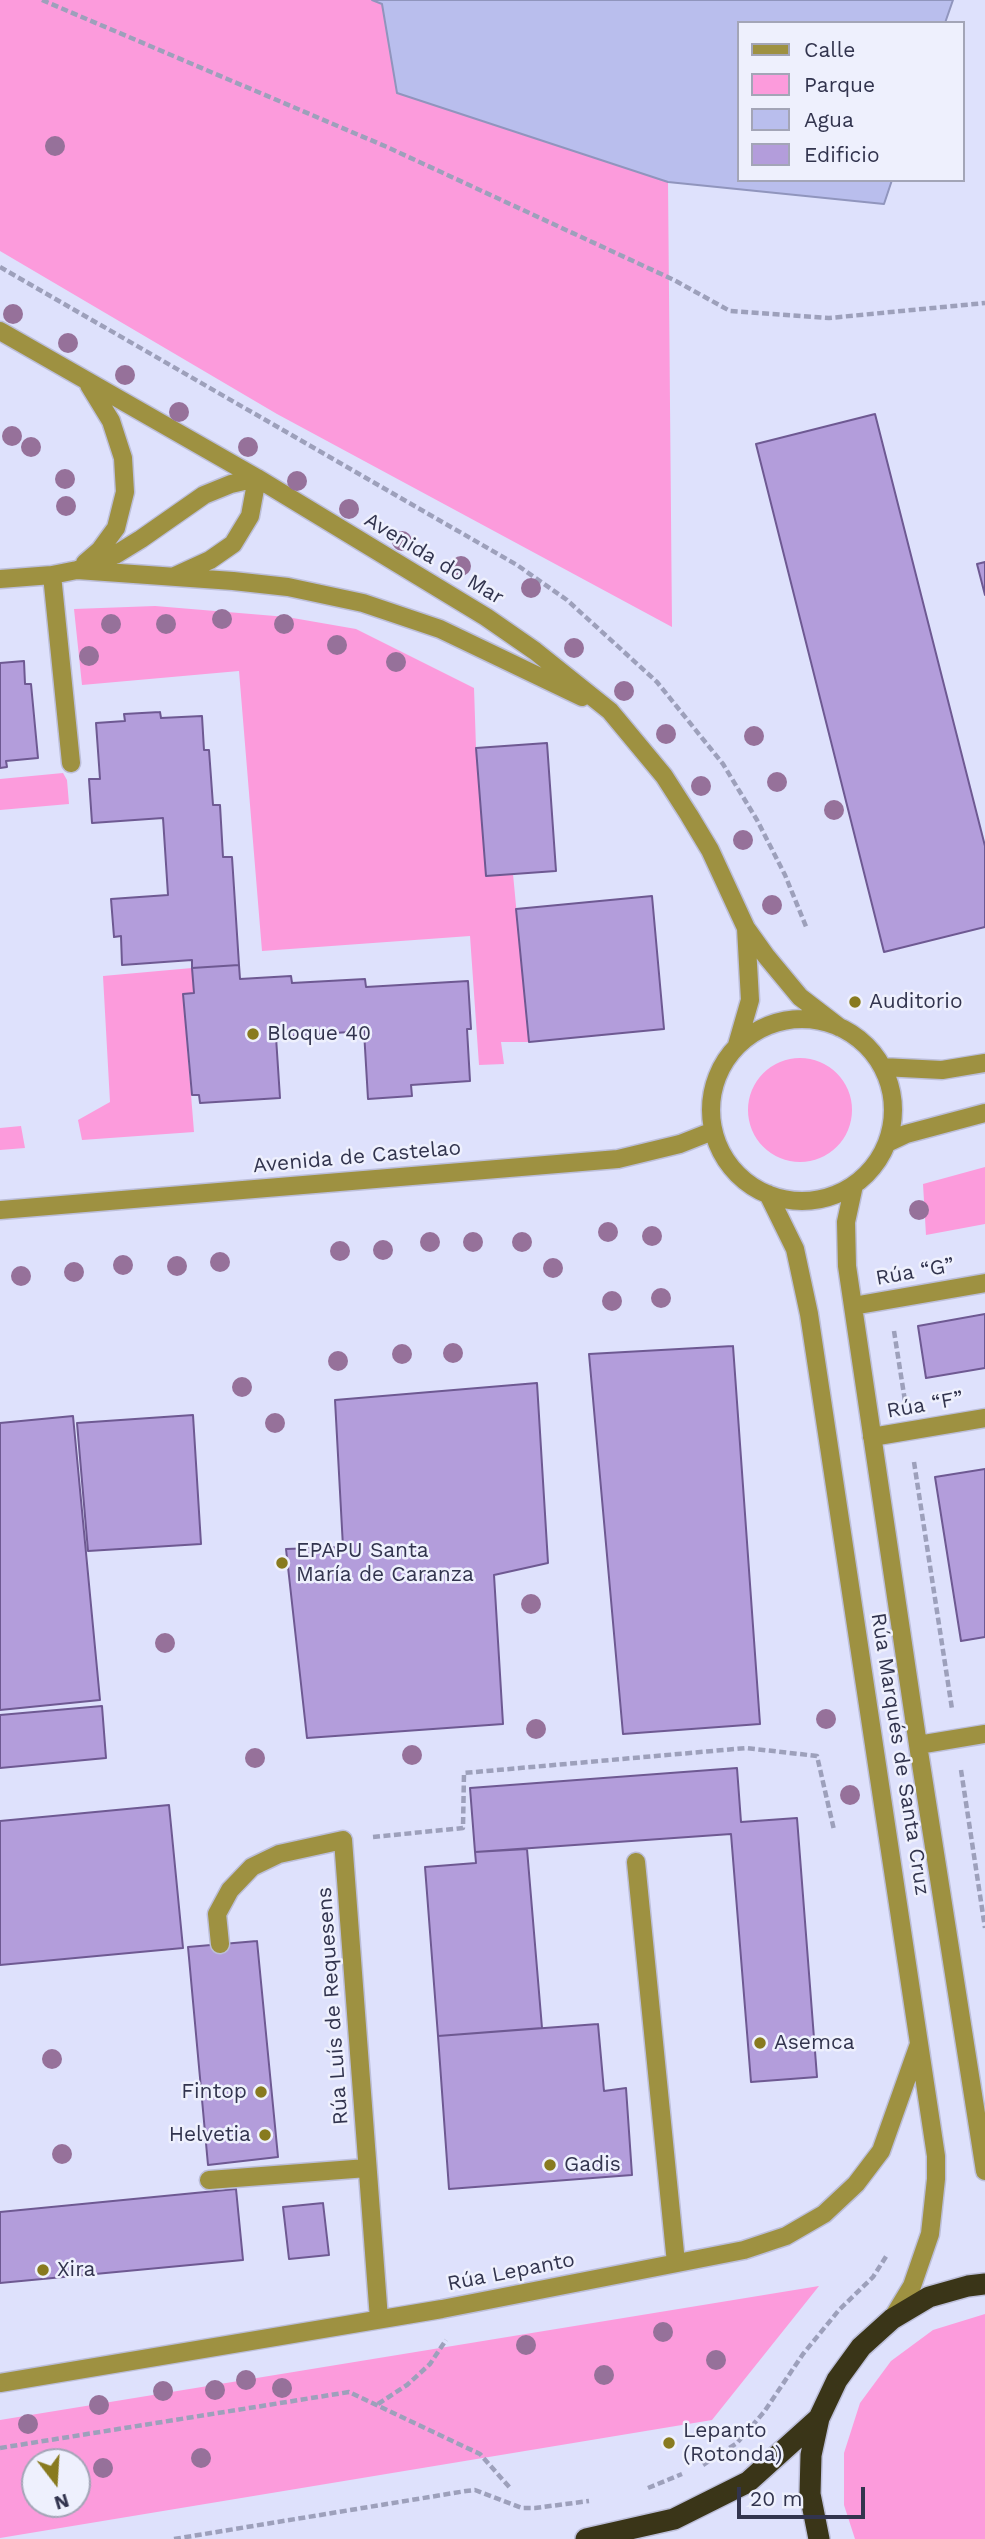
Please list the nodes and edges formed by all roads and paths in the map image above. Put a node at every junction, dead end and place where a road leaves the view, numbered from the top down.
1 (42, 0) edge
2 (985, 303) edge
3 (0, 331) edge
4 (89, 383) junction
5 (257, 478) junction
6 (77, 570) junction
7 (51, 575) junction
8 (171, 578) junction
9 (0, 579) edge
10 (610, 711) junction
11 (71, 763) dead end
12 (746, 928) junction
13 (839, 1027) junction
14 (737, 1046) junction
15 (985, 1063) edge
16 (882, 1067) junction
17 (985, 1113) edge
18 (713, 1131) junction
19 (887, 1143) junction
20 (854, 1185) junction
21 (768, 1194) junction
22 (0, 1210) edge
23 (985, 1283) edge
24 (889, 1300) junction
25 (853, 1306) junction
26 (985, 1418) edge
27 (909, 1431) junction
28 (872, 1437) junction
29 (985, 1734) edge
30 (956, 1739) junction
31 (918, 1745) junction
32 (834, 1830) dead end
33 (343, 1840) junction
34 (636, 1862) dead end
35 (985, 1928) edge
36 (220, 1944) dead end
37 (921, 2041) junction
38 (976, 2070) edge
39 (367, 2168) junction
40 (985, 2171) edge
41 (209, 2180) dead end
42 (892, 2246) dead end
43 (677, 2263) junction
44 (985, 2284) edge
45 (379, 2319) junction
46 (892, 2319) junction
47 (449, 2336) dead end
48 (0, 2383) edge
49 (378, 2404) junction
50 (819, 2418) junction
51 (0, 2448) edge
52 (703, 2465) dead end
53 (690, 2471) dead end
54 (511, 2490) dead end
55 (640, 2490) dead end
56 (591, 2501) dead end
57 (174, 2539) edge
58 (586, 2539) edge
59 (819, 2539) edge

1 - 2 path
3 - 4 street, Avenida do Mar
4 - 5 street, Avenida do Mar
4 - 6 street
5 - 6 street
5 - 8 street
5 - 10 street, Avenida do Mar
6 - 7 street
6 - 8 street
7 - 9 street
7 - 11 street
8 - 10 street
10 - 12 street, Avenida do Mar
12 - 13 street, Avenida do Mar
12 - 14 street, Avenida do Mar
13 - 14 street
13 - 16 street
14 - 18 street
15 - 16 street
16 - 19 street
17 - 19 street
18 - 21 street
18 - 22 street, Avenida de Castelao
19 - 20 street
20 - 21 street
20 - 25 street, Rúa Marqués de Santa Cruz
21 - 37 street, Rúa Marqués de Santa Cruz
23 - 24 street, Rúa “G”
24 - 25 street, Rúa “G”
24 - 27 path
25 - 28 street, Rúa Marqués de Santa Cruz
26 - 27 street, Rúa “F”
27 - 28 street, Rúa “F”
27 - 30 path
28 - 31 street, Rúa Marqués de Santa Cruz
29 - 30 street
30 - 31 street
30 - 35 path
31 - 38 street, Rúa Marqués de Santa Cruz
32 - 33 path
33 - 36 street
33 - 39 street, Rúa Luís de Requesens
34 - 43 street
37 - 43 street, Rúa Lepanto
37 - 46 street, Rúa Marqués de Santa Cruz
38 - 40 street, Rúa Marqués de Santa Cruz
39 - 41 street
39 - 45 street, Rúa Luís de Requesens
42 - 52 path
43 - 45 street, Rúa Lepanto
44 - 46 highway
45 - 48 street, Rúa Lepanto
46 - 50 highway
47 - 49 path
49 - 51 path
49 - 54 path
50 - 58 highway
50 - 59 highway
53 - 55 path
56 - 57 path

